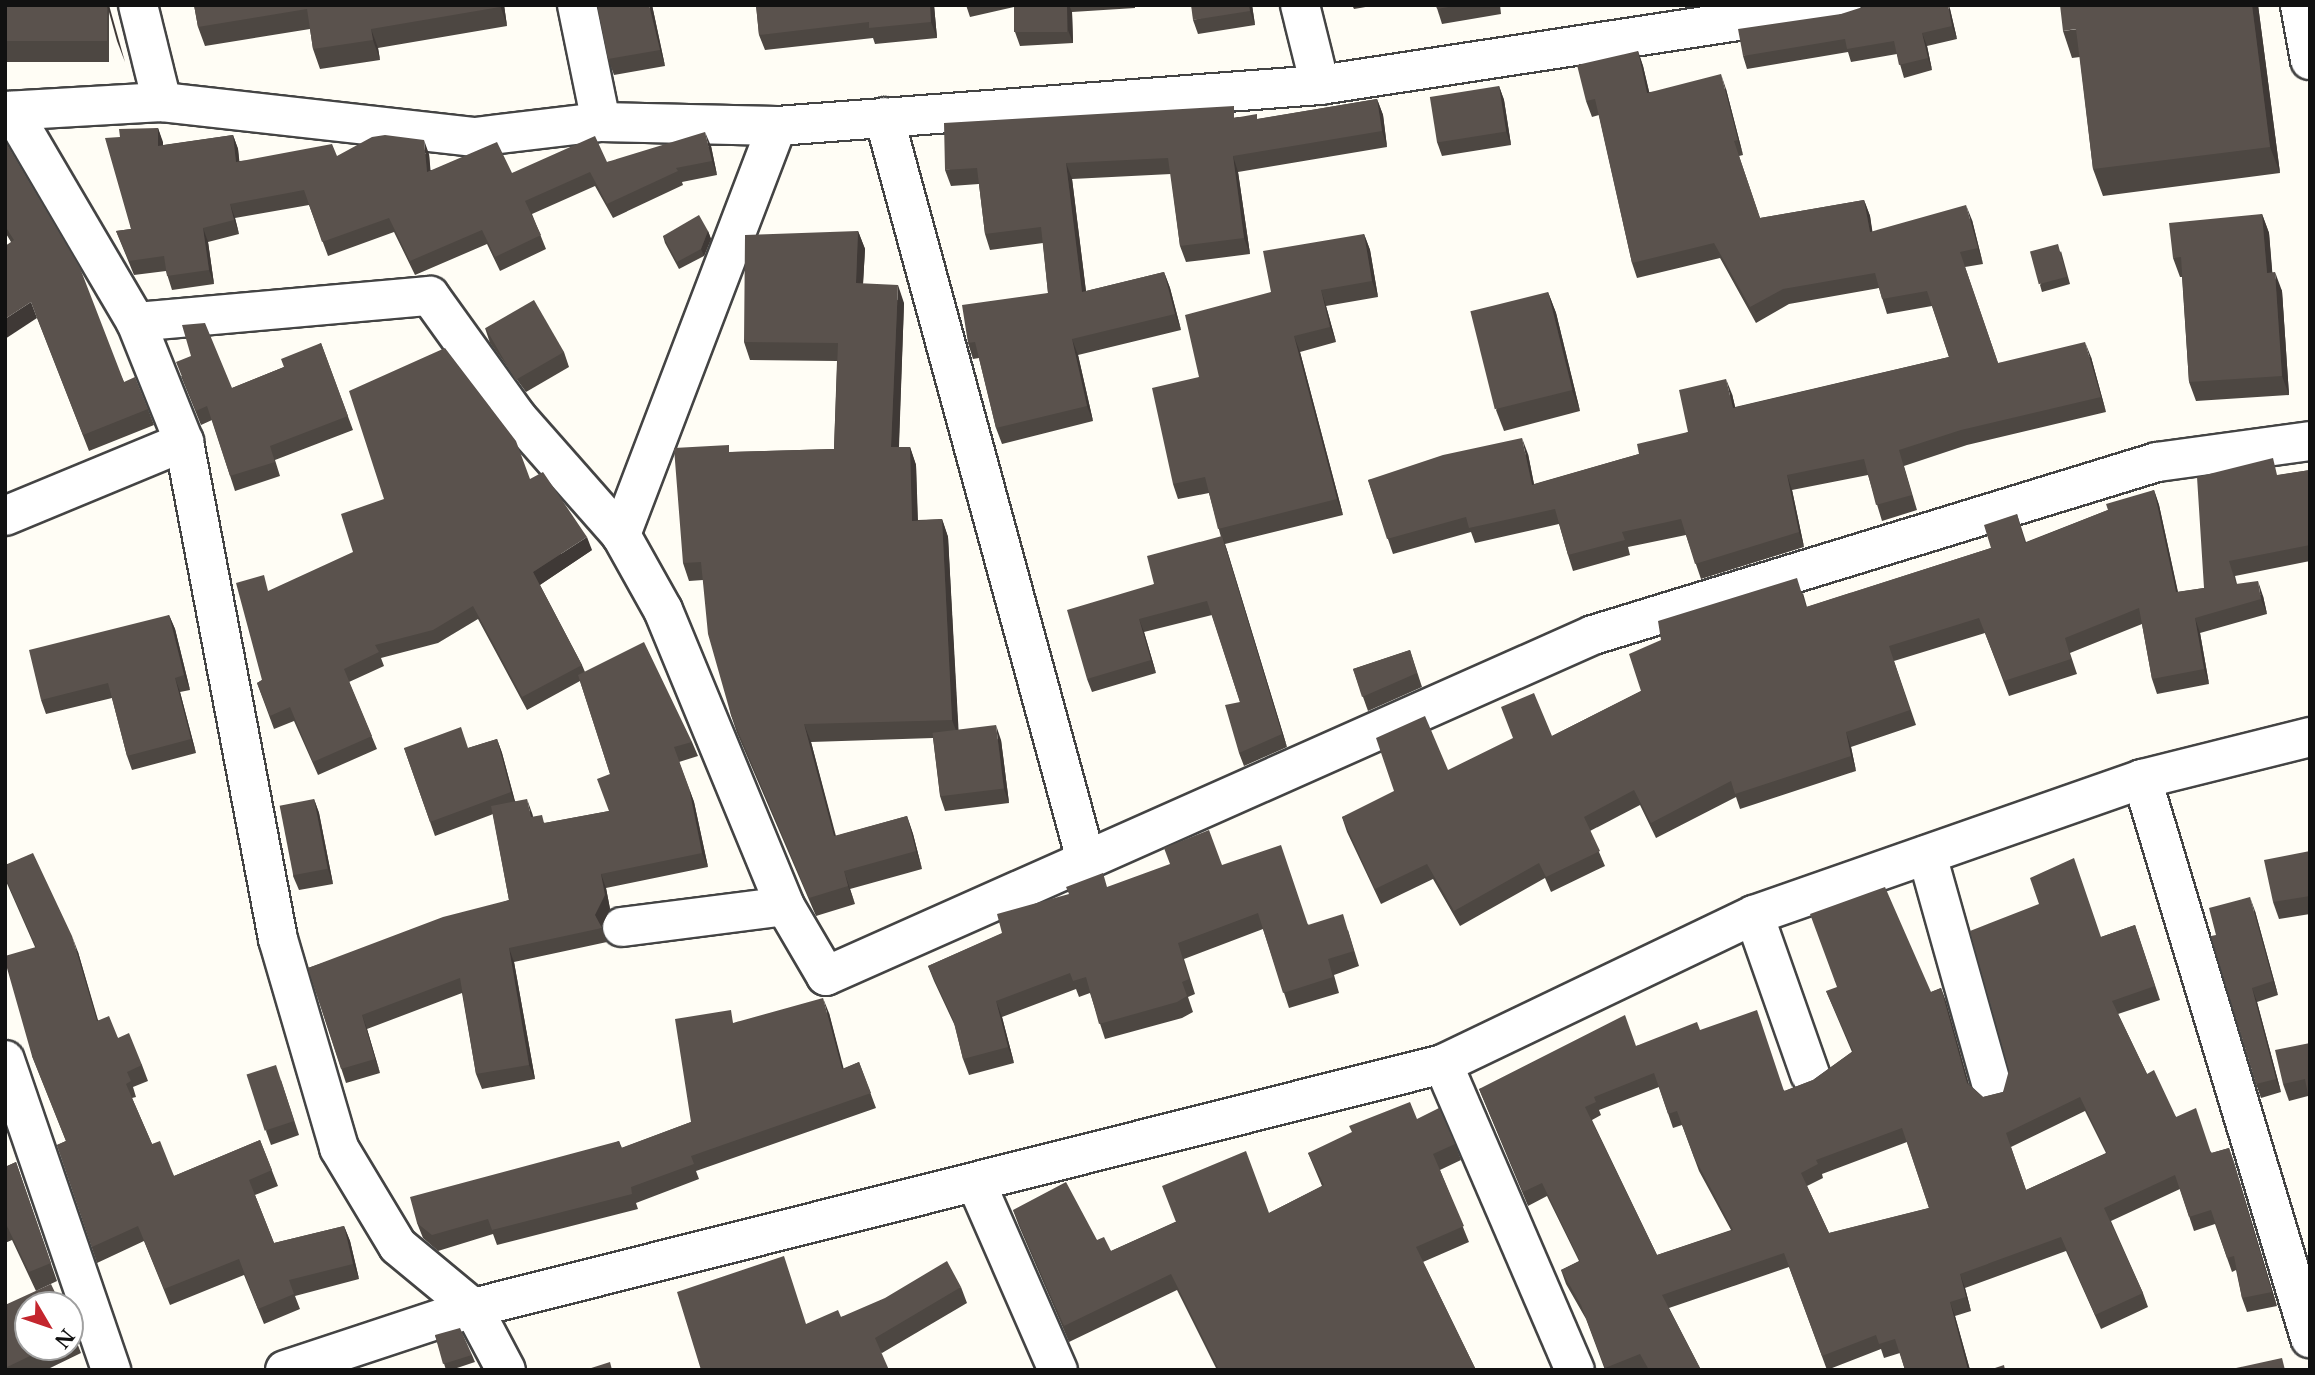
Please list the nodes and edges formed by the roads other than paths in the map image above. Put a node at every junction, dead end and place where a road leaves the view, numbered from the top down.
1 (138, 5) edge
2 (577, 5) edge
3 (1300, 5) edge
4 (1842, 5) edge
5 (2300, 5) edge
6 (2310, 60) edge
7 (1320, 85) junction
8 (162, 102) junction
9 (9, 111) edge
10 (884, 117) junction
11 (601, 122) junction
12 (777, 126) junction
13 (136, 322) junction
14 (2310, 441) edge
15 (184, 442) junction
16 (5, 516) edge
17 (621, 535) junction
18 (2310, 737) edge
19 (2142, 779) junction
20 (1927, 855) junction
21 (1086, 860) junction
22 (785, 906) junction
23 (1754, 915) junction
24 (622, 927) dead end
25 (5, 1060) edge
26 (1443, 1064) junction
27 (1810, 1074) dead end
28 (1993, 1090) dead end
29 (977, 1185) junction
30 (472, 1308) junction
31 (2310, 1338) edge
32 (111, 1370) edge
33 (285, 1370) edge
34 (506, 1370) edge
35 (1058, 1370) edge
36 (1575, 1370) edge

1 - 8 street
2 - 11 street
3 - 7 street
4 - 7 street
5 - 6 street
7 - 10 street
8 - 9 street
8 - 11 street
9 - 13 street
10 - 12 street
10 - 21 street
11 - 12 street
12 - 17 street
13 - 15 street
13 - 17 street
14 - 21 street
15 - 16 street
15 - 30 street
17 - 22 street
18 - 19 street
19 - 20 street
19 - 31 street
20 - 23 street
20 - 28 street
21 - 22 street
22 - 24 street
23 - 26 street
23 - 27 street
25 - 32 street
26 - 29 street
26 - 36 street
29 - 30 street
29 - 35 street
30 - 33 street
30 - 34 street

